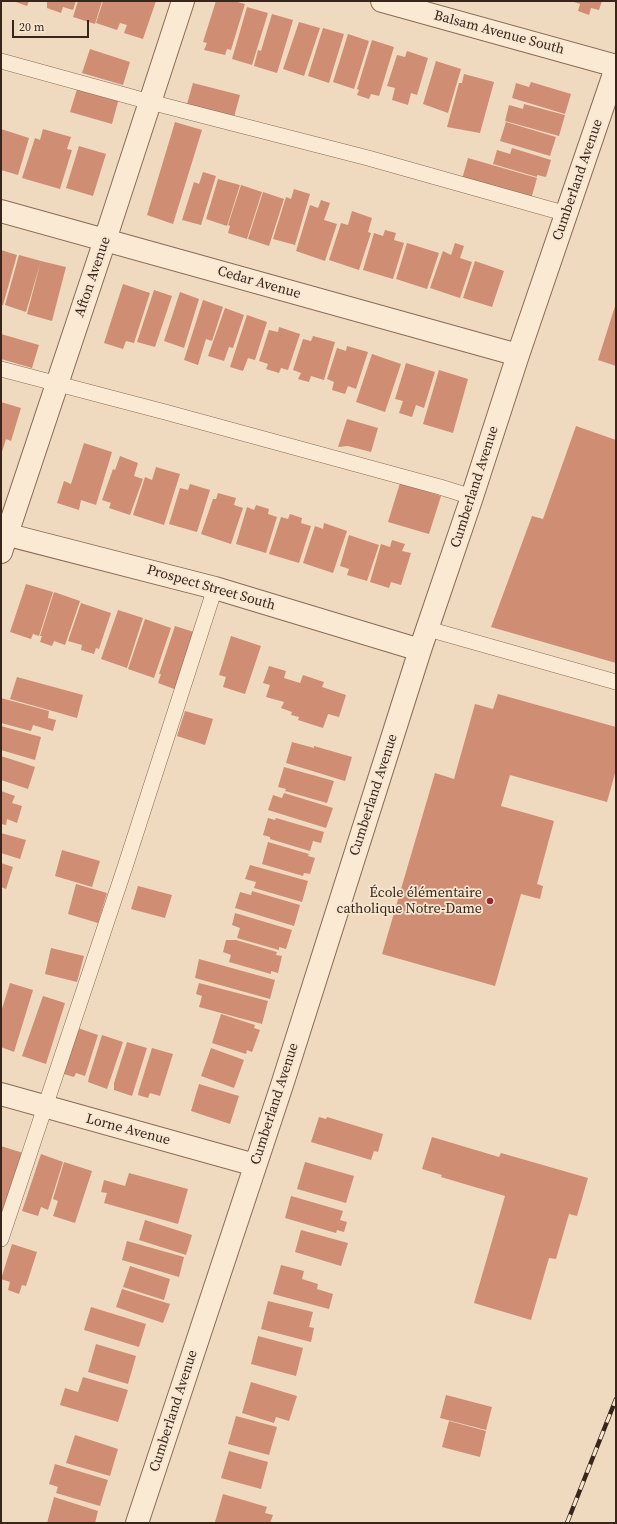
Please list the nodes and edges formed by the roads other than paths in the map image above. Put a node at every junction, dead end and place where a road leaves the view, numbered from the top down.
1 (183, 1) edge
2 (382, 1) edge
3 (1, 61) edge
4 (616, 67) edge
5 (150, 102) junction
6 (1, 211) edge
7 (566, 214) junction
8 (105, 240) junction
9 (518, 355) junction
10 (1, 369) edge
11 (57, 384) junction
12 (472, 497) junction
13 (3, 540) edge
14 (215, 588) junction
15 (428, 629) junction
16 (420, 650) junction
17 (616, 682) edge
18 (1, 1094) edge
19 (45, 1107) junction
20 (255, 1165) junction
21 (1, 1239) edge
22 (137, 1523) edge

1 - 5 street, Afton Avenue
2 - 4 street, Balsam Avenue South
3 - 5 lane
4 - 7 street, Cumberland Avenue
5 - 7 lane
5 - 8 street, Afton Avenue
6 - 8 street, Cedar Avenue
7 - 9 street, Cumberland Avenue
8 - 9 street, Cedar Avenue
8 - 11 street, Afton Avenue
9 - 12 street, Cumberland Avenue
10 - 11 lane
11 - 12 lane
11 - 13 street, Afton Avenue
12 - 15 street, Cumberland Avenue
13 - 14 street, Prospect Street South
14 - 16 street, Prospect Street South
14 - 19 lane
15 - 16 street, Cumberland Avenue
15 - 17 lane
16 - 20 street, Cumberland Avenue
18 - 19 street, Lorne Avenue
19 - 20 street, Lorne Avenue
19 - 21 lane
20 - 22 street, Cumberland Avenue

